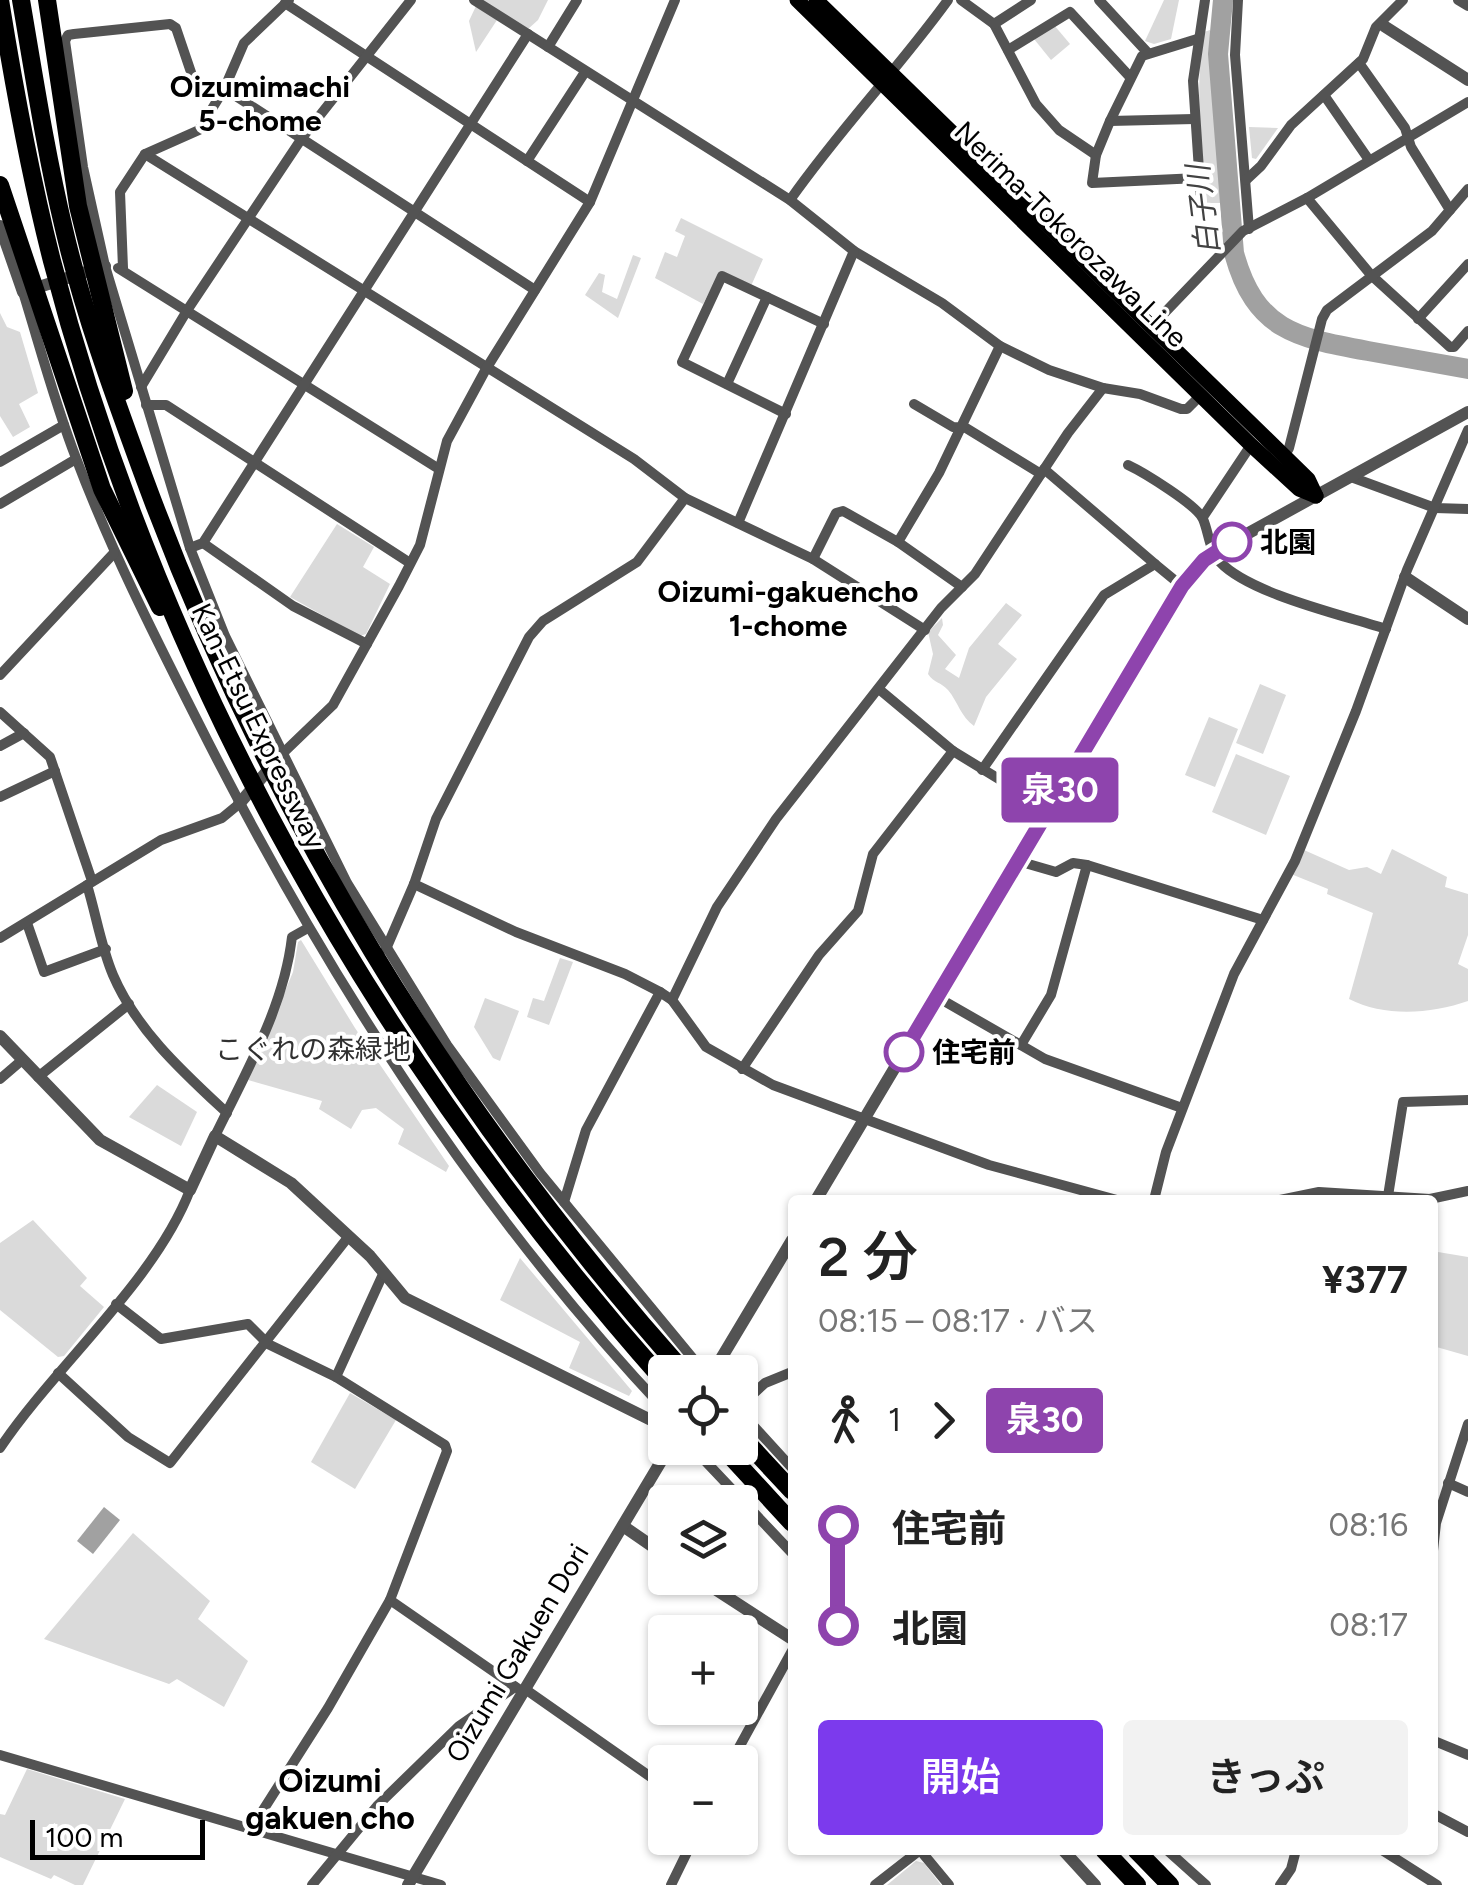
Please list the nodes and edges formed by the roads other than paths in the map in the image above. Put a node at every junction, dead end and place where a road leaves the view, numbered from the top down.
1 (0, 0) edge
2 (21, 0) edge
3 (47, 0) edge
4 (411, 0) edge
5 (474, 0) edge
6 (577, 0) edge
7 (675, 0) edge
8 (797, 0) edge
9 (816, 0) edge
10 (948, 0) edge
11 (961, 0) edge
12 (1030, 0) edge
13 (1100, 0) edge
14 (1205, 0) edge
15 (1238, 0) edge
16 (1402, 0) edge
17 (1458, 0) edge
18 (287, 2) edge
19 (1468, 6) edge
20 (994, 24) junction
21 (1382, 24) junction
22 (528, 34) junction
23 (1197, 39) junction
24 (548, 48) junction
25 (1008, 50) junction
26 (1147, 52) junction
27 (366, 56) junction
28 (1360, 63) junction
29 (585, 72) junction
30 (1130, 78) junction
31 (886, 79) junction
32 (1468, 80) edge
33 (222, 94) junction
34 (1324, 95) junction
35 (632, 102) junction
36 (1468, 102) edge
37 (1194, 120) junction
38 (1110, 121) junction
39 (470, 124) junction
40 (1408, 137) junction
41 (302, 138) junction
42 (145, 154) junction
43 (1096, 155) junction
44 (1370, 160) junction
45 (527, 161) junction
46 (1198, 178) junction
47 (1246, 180) junction
48 (0, 185) edge
49 (1468, 190) edge
50 (1307, 198) junction
51 (790, 200) junction
52 (1201, 200) dead end
53 (590, 202) junction
54 (1450, 210) junction
55 (414, 212) junction
56 (246, 219) junction
57 (0, 226) edge
58 (1245, 231) junction
59 (854, 252) junction
60 (1468, 264) edge
61 (105, 266) junction
62 (123, 268) junction
63 (1371, 275) junction
64 (535, 290) junction
65 (23, 292) junction
66 (364, 292) junction
67 (767, 297) junction
68 (188, 309) junction
69 (1418, 319) junction
70 (824, 324) junction
71 (1150, 328) junction
72 (1468, 332) edge
73 (1000, 346) junction
74 (486, 368) junction
75 (305, 384) junction
76 (728, 384) junction
77 (141, 387) junction
78 (1103, 388) junction
79 (1200, 396) junction
80 (914, 404) dead end
81 (146, 405) junction
82 (1468, 412) edge
83 (786, 414) junction
84 (64, 425) junction
85 (960, 428) junction
86 (1468, 430) edge
87 (1251, 445) junction
88 (1284, 457) junction
89 (76, 459) junction
90 (0, 462) edge
91 (254, 462) junction
92 (1128, 465) dead end
93 (439, 469) junction
94 (1043, 472) junction
95 (1351, 477) junction
96 (1316, 496) junction
97 (685, 498) junction
98 (0, 504) edge
99 (1436, 508) junction
100 (1468, 509) edge
101 (1203, 518) junction
102 (738, 523) junction
103 (898, 542) junction
104 (204, 543) junction
105 (190, 548) junction
106 (1214, 552) junction
107 (114, 553) junction
108 (812, 559) junction
109 (410, 564) junction
110 (1155, 564) junction
111 (1405, 577) junction
112 (1182, 586) junction
113 (962, 587) junction
114 (196, 588) junction
115 (1468, 619) edge
116 (925, 630) junction
117 (1386, 630) junction
118 (367, 644) junction
119 (0, 675) edge
120 (205, 686) junction
121 (880, 690) junction
122 (0, 712) edge
123 (24, 733) junction
124 (0, 746) edge
125 (953, 751) junction
126 (282, 754) junction
127 (982, 770) junction
128 (56, 771) junction
129 (0, 797) edge
130 (239, 804) junction
131 (1048, 809) junction
132 (1018, 861) junction
133 (1088, 866) junction
134 (89, 883) junction
135 (414, 884) junction
136 (1263, 920) junction
137 (27, 923) junction
138 (308, 928) junction
139 (1, 935) edge
140 (106, 948) junction
141 (386, 949) junction
142 (660, 992) junction
143 (937, 997) junction
144 (672, 1000) junction
145 (129, 1004) junction
146 (0, 1036) edge
147 (1021, 1045) junction
148 (21, 1062) junction
149 (742, 1069) junction
150 (38, 1077) junction
151 (0, 1079) edge
152 (1468, 1100) edge
153 (1182, 1108) junction
154 (230, 1109) junction
155 (864, 1118) junction
156 (215, 1136) junction
157 (514, 1138) junction
158 (468, 1172) junction
159 (190, 1190) junction
160 (1468, 1191) edge
161 (819, 1195) edge
162 (1099, 1195) edge
163 (1156, 1195) edge
164 (1306, 1195) edge
165 (1336, 1195) edge
166 (1388, 1195) edge
167 (1438, 1197) edge
168 (564, 1202) junction
169 (349, 1236) junction
170 (788, 1247) edge
171 (384, 1272) junction
172 (116, 1304) junction
173 (265, 1340) junction
174 (670, 1355) edge
175 (690, 1355) edge
176 (723, 1355) edge
177 (648, 1362) edge
178 (58, 1374) junction
179 (788, 1374) edge
180 (336, 1377) junction
181 (758, 1390) edge
182 (648, 1393) joint
183 (637, 1412) junction
184 (648, 1418) edge
185 (1468, 1424) edge
186 (758, 1429) edge
187 (0, 1448) edge
188 (758, 1455) edge
189 (788, 1463) edge
190 (659, 1465) edge
191 (709, 1465) edge
192 (739, 1465) edge
193 (1448, 1483) junction
194 (788, 1488) edge
195 (1468, 1492) edge
196 (1438, 1516) edge
197 (788, 1519) edge
198 (623, 1526) junction
199 (648, 1543) edge
200 (788, 1549) edge
201 (725, 1595) edge
202 (390, 1600) junction
203 (788, 1635) edge
204 (788, 1658) edge
205 (521, 1690) junction
206 (1438, 1742) edge
207 (740, 1745) edge
208 (1468, 1755) edge
209 (0, 1756) edge
210 (648, 1776) edge
211 (1438, 1816) edge
212 (251, 1829) junction
213 (1468, 1832) edge
214 (686, 1855) edge
215 (914, 1855) edge
216 (924, 1855) edge
217 (1068, 1855) edge
218 (1109, 1855) edge
219 (1141, 1855) edge
220 (1173, 1855) edge
221 (1295, 1855) edge
222 (1390, 1855) edge
223 (337, 1856) junction
224 (411, 1881) edge
225 (312, 1885) edge
226 (441, 1885) edge
227 (671, 1885) edge
228 (875, 1885) edge
229 (949, 1885) edge
230 (1095, 1885) edge
231 (1137, 1885) edge
232 (1170, 1885) edge
233 (1206, 1885) edge
234 (1280, 1885) edge
235 (1437, 1885) edge

1 - 120 highway, Kan-Etsu Expressway
2 - 114 highway, Kan-Etsu Expressway
3 - 114 highway
4 - 27 street
5 - 22 street
6 - 24 street
7 - 35 street
8 - 31 main road, Nerima-Tokorozawa Line
9 - 31 main road, Nerima-Tokorozawa Line
10 - 31 street
11 - 20 street
12 - 20 street
13 - 26 street
14 - 23 street
15 - 47 street
16 - 21 street
17 - 19 street
18 - 27 street
18 - 33 street
20 - 25 street
21 - 28 street
21 - 32 street
22 - 24 street
22 - 39 street
23 - 26 street
23 - 37 street
24 - 29 street
25 - 30 street
25 - 43 street
26 - 30 street
27 - 39 street
27 - 41 street
28 - 34 street
28 - 40 street
29 - 35 street
29 - 45 street
30 - 38 street
31 - 51 street
31 - 71 main road, Nerima-Tokorozawa Line
31 - 79 main road, Nerima-Tokorozawa Line
33 - 41 street
33 - 42 street
33 - 61 street
34 - 44 street
34 - 47 street
35 - 51 street
35 - 53 street
36 - 40 street
37 - 38 street
37 - 46 street
38 - 43 street
39 - 45 street
39 - 55 street
40 - 44 street
40 - 54 street
41 - 55 street
41 - 56 street
42 - 56 street
42 - 62 street
43 - 46 street
44 - 50 street
45 - 53 street
46 - 52 street
47 - 58 street
48 - 120 highway
49 - 54 street
50 - 58 street
50 - 63 street
51 - 59 street
53 - 64 street
54 - 63 street
55 - 64 street
55 - 66 street
56 - 66 street
56 - 68 street
57 - 65 street
58 - 71 street
59 - 70 street
59 - 73 street
60 - 69 street
61 - 62 street
61 - 65 street
61 - 77 street
62 - 68 street
63 - 69 street
63 - 88 street
64 - 74 street
65 - 84 street
66 - 74 street
66 - 75 street
67 - 70 street
67 - 76 street
67 - 76 street
68 - 75 street
68 - 77 street
69 - 72 street
70 - 83 street
71 - 88 main road, Nerima-Tokorozawa Line
73 - 78 street
73 - 85 street
74 - 93 street
74 - 97 street
75 - 91 street
75 - 93 street
76 - 83 street
77 - 81 street
78 - 79 street
78 - 94 street
79 - 87 main road, Nerima-Tokorozawa Line
80 - 85 street
81 - 91 street
81 - 105 street
82 - 95 street
83 - 102 street
84 - 89 street
84 - 90 street
85 - 94 street
85 - 103 street
86 - 99 street
87 - 96 main road, Nerima-Tokorozawa Line
87 - 101 street
88 - 96 main road, Nerima-Tokorozawa Line
89 - 98 street
89 - 107 street
91 - 104 street
91 - 109 street
92 - 101 street
93 - 109 street
94 - 110 street
94 - 113 street
95 - 96 street
95 - 99 street
96 - 106 street
97 - 102 street
97 - 135 street
99 - 100 street
99 - 111 street
101 - 106 street
102 - 108 street
103 - 108 street
103 - 113 street
104 - 105 street
104 - 118 street
105 - 114 street
106 - 112 street
106 - 117 street
107 - 119 street
107 - 130 street
108 - 116 street
109 - 118 street
110 - 112 street
110 - 127 street
111 - 115 street
111 - 117 street
112 - 131 street
113 - 116 street
114 - 126 street
114 - 174 highway, Kan-Etsu Expressway
116 - 121 street
117 - 136 street
118 - 126 street
120 - 177 highway, Kan-Etsu Expressway
121 - 125 street
121 - 144 street
122 - 123 street
123 - 124 street
123 - 128 street
125 - 127 street
125 - 149 street
126 - 130 street
126 - 141 street
127 - 131 street
128 - 129 street
128 - 134 street
130 - 134 street
130 - 138 street
131 - 132 street
132 - 133 street
132 - 143 street
133 - 136 street
133 - 147 street
134 - 137 street
134 - 140 street
135 - 141 street
135 - 142 street
136 - 153 street
137 - 139 street
137 - 140 street
138 - 154 street
138 - 158 street
140 - 145 street
141 - 157 street
142 - 144 street
142 - 168 street
143 - 147 street
143 - 155 street
144 - 149 street
145 - 150 street
145 - 154 street
146 - 148 street
147 - 153 street
148 - 150 street
148 - 151 street
149 - 155 street
150 - 159 street
152 - 166 street
153 - 163 street
154 - 156 street
155 - 161 street
155 - 162 street
156 - 159 street
156 - 169 street
157 - 158 street
157 - 168 street
158 - 182 street
159 - 172 street
160 - 167 street
164 - 165 street
168 - 175 street
169 - 171 street
169 - 173 street
170 - 176 street
171 - 180 street
171 - 183 street
172 - 173 street
172 - 178 street
173 - 178 street
173 - 180 street
178 - 187 street
179 - 181 street
180 - 202 street
182 - 183 street
183 - 184 street
185 - 193 street
186 - 189 street
188 - 194 highway
190 - 198 street, Oizumi Gakuen Dori
191 - 200 street
192 - 197 highway
193 - 195 street
193 - 196 street
198 - 199 street
198 - 205 street, Oizumi Gakuen Dori
201 - 203 street
202 - 205 street
202 - 212 street
204 - 207 street
205 - 210 street
205 - 223 street
205 - 224 street, Oizumi Gakuen Dori
206 - 208 street
209 - 212 street
211 - 213 street
212 - 223 street
214 - 227 street
215 - 228 street
216 - 229 street
217 - 230 street
218 - 231 highway
219 - 232 highway
220 - 233 street
221 - 234 street
222 - 235 street
223 - 224 street
223 - 225 street
224 - 226 street

